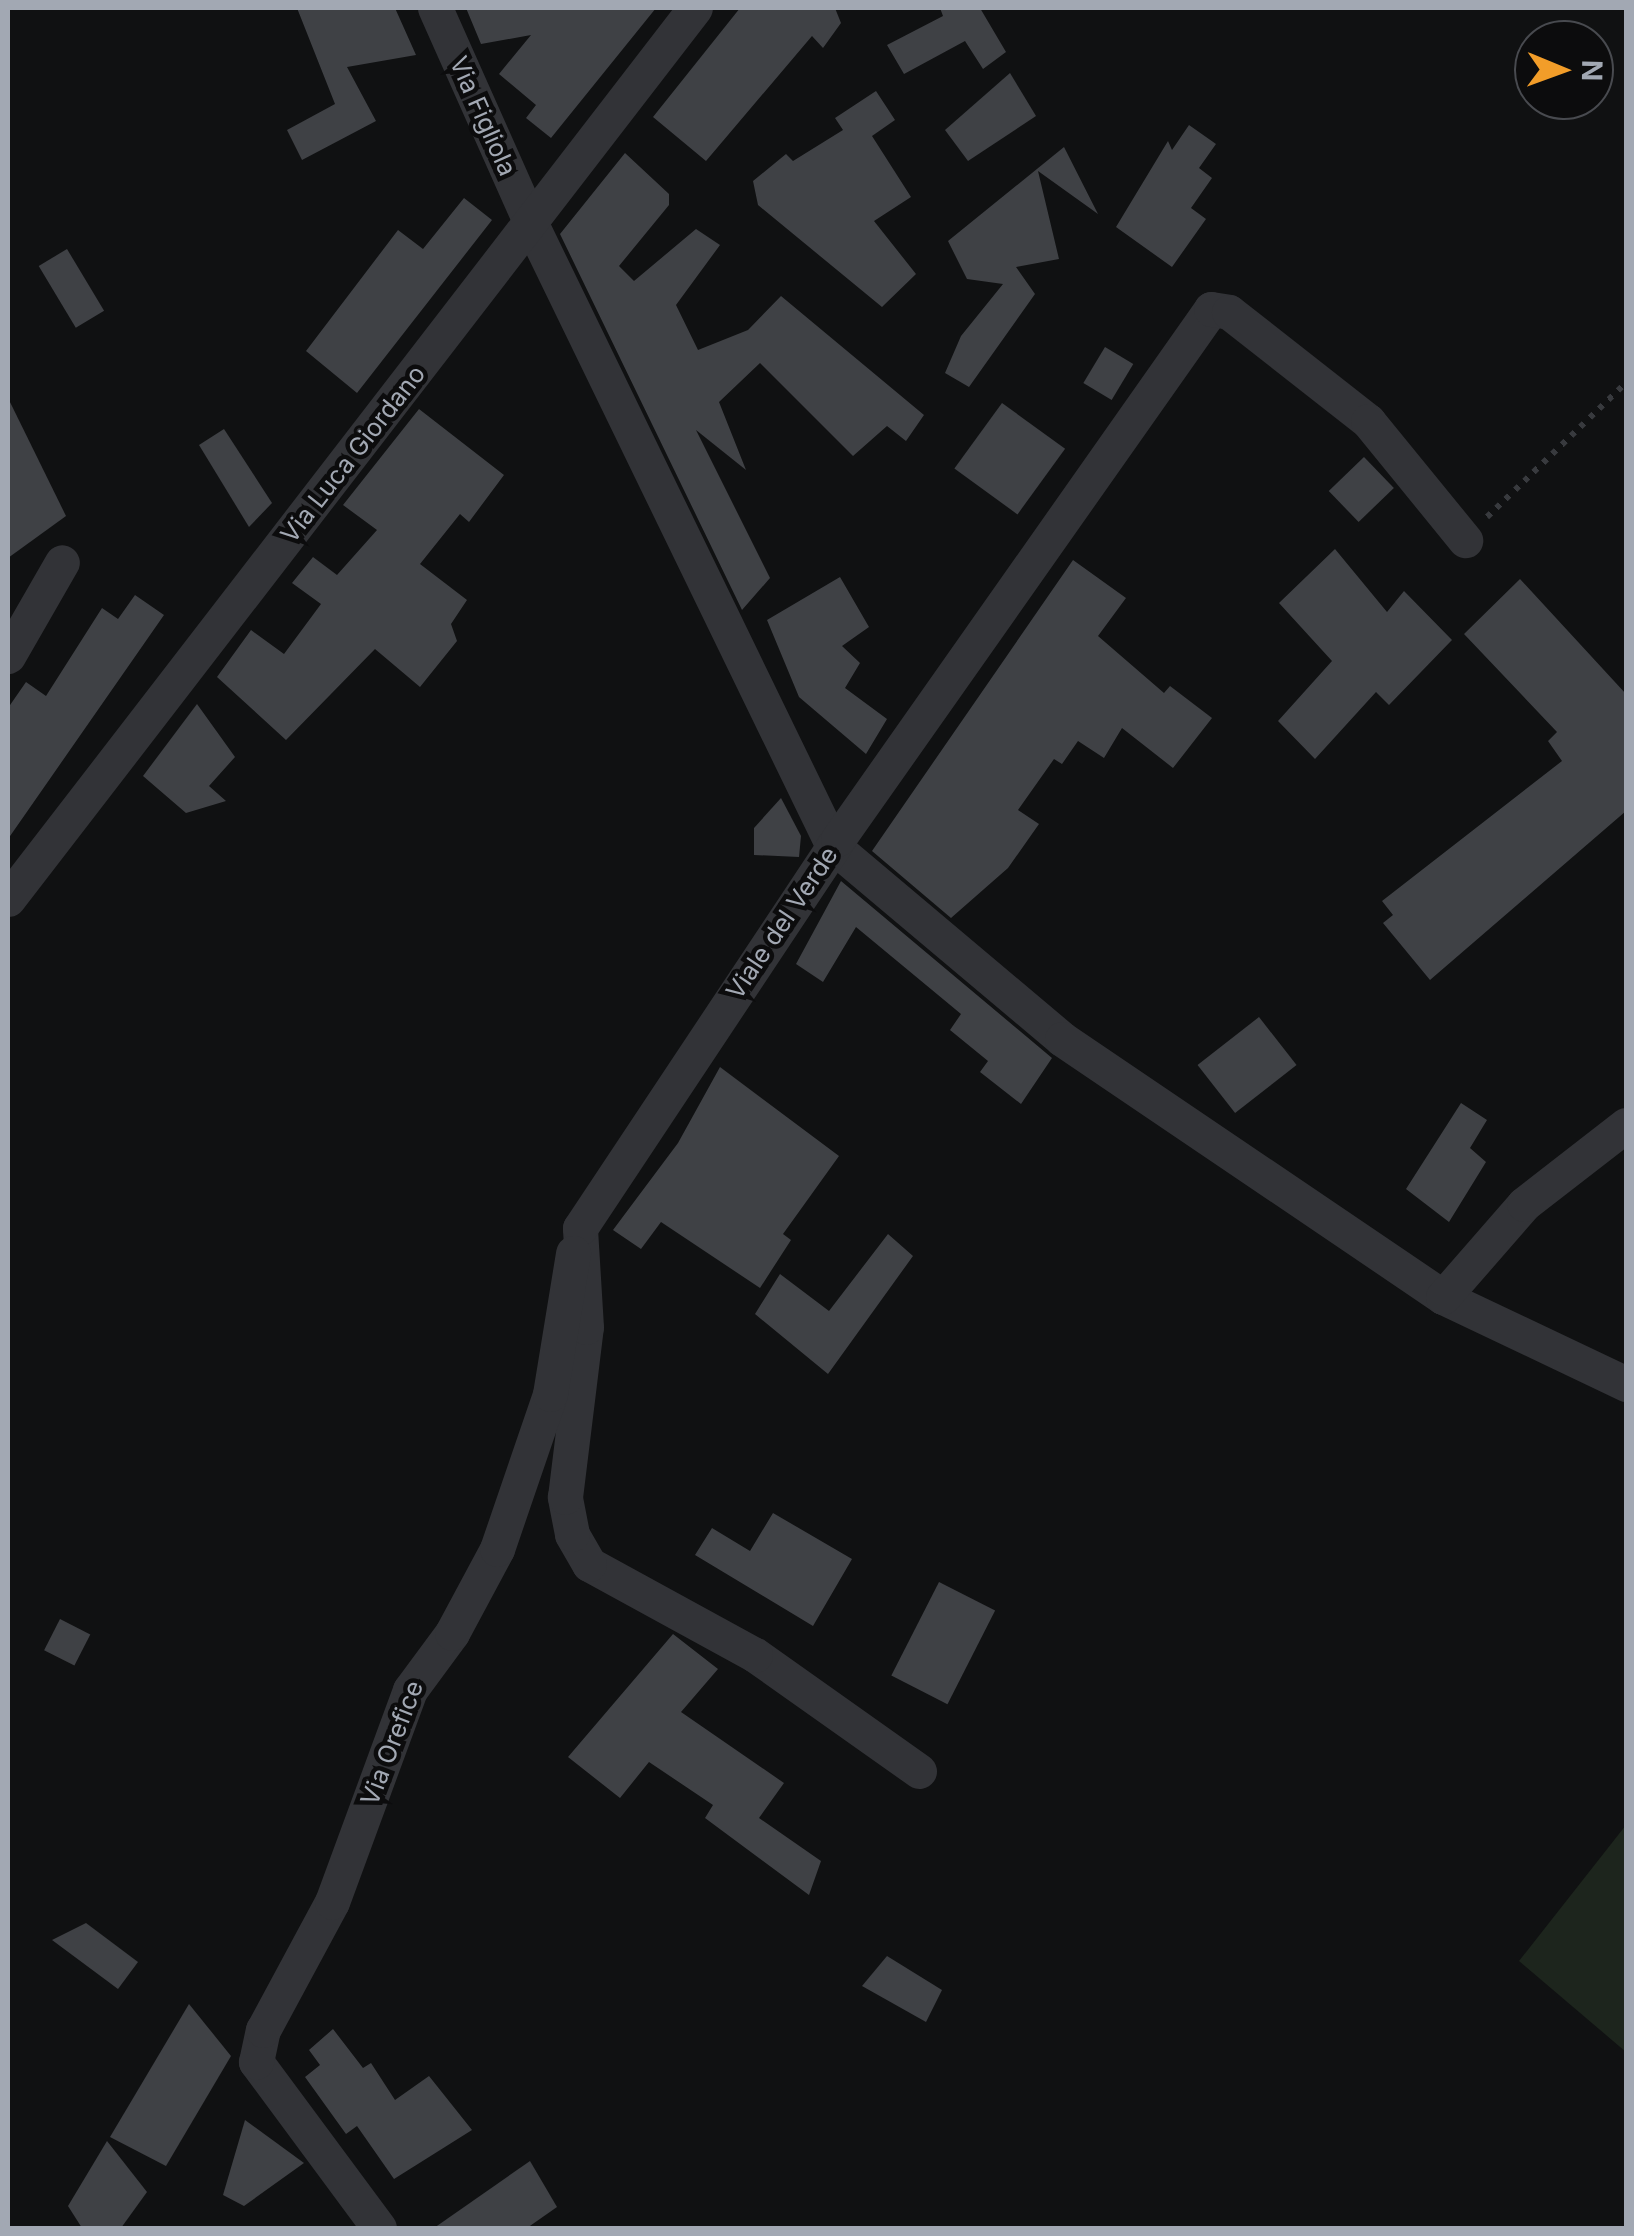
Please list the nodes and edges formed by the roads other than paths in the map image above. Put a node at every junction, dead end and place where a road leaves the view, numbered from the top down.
1 (435, 8) edge
2 (696, 8) edge
3 (531, 224) junction
4 (1465, 540) road end
5 (62, 562) dead end
6 (8, 656) edge
7 (833, 846) junction
8 (8, 898) edge
9 (1626, 1125) edge
10 (580, 1228) junction
11 (1443, 1297) junction
12 (1626, 1384) edge
13 (919, 1771) dead end
14 (379, 2228) edge

1 - 3 street, Via Figliola
2 - 3 street, Via Luca Giordano
3 - 7 street, Via Figliola
3 - 8 street, Via Luca Giordano
4 - 7 street, Viale del Verde
5 - 6 street
7 - 10 street, Viale del Verde
7 - 11 street
9 - 11 street
10 - 13 street
10 - 14 street, Via Orefice
11 - 12 street

